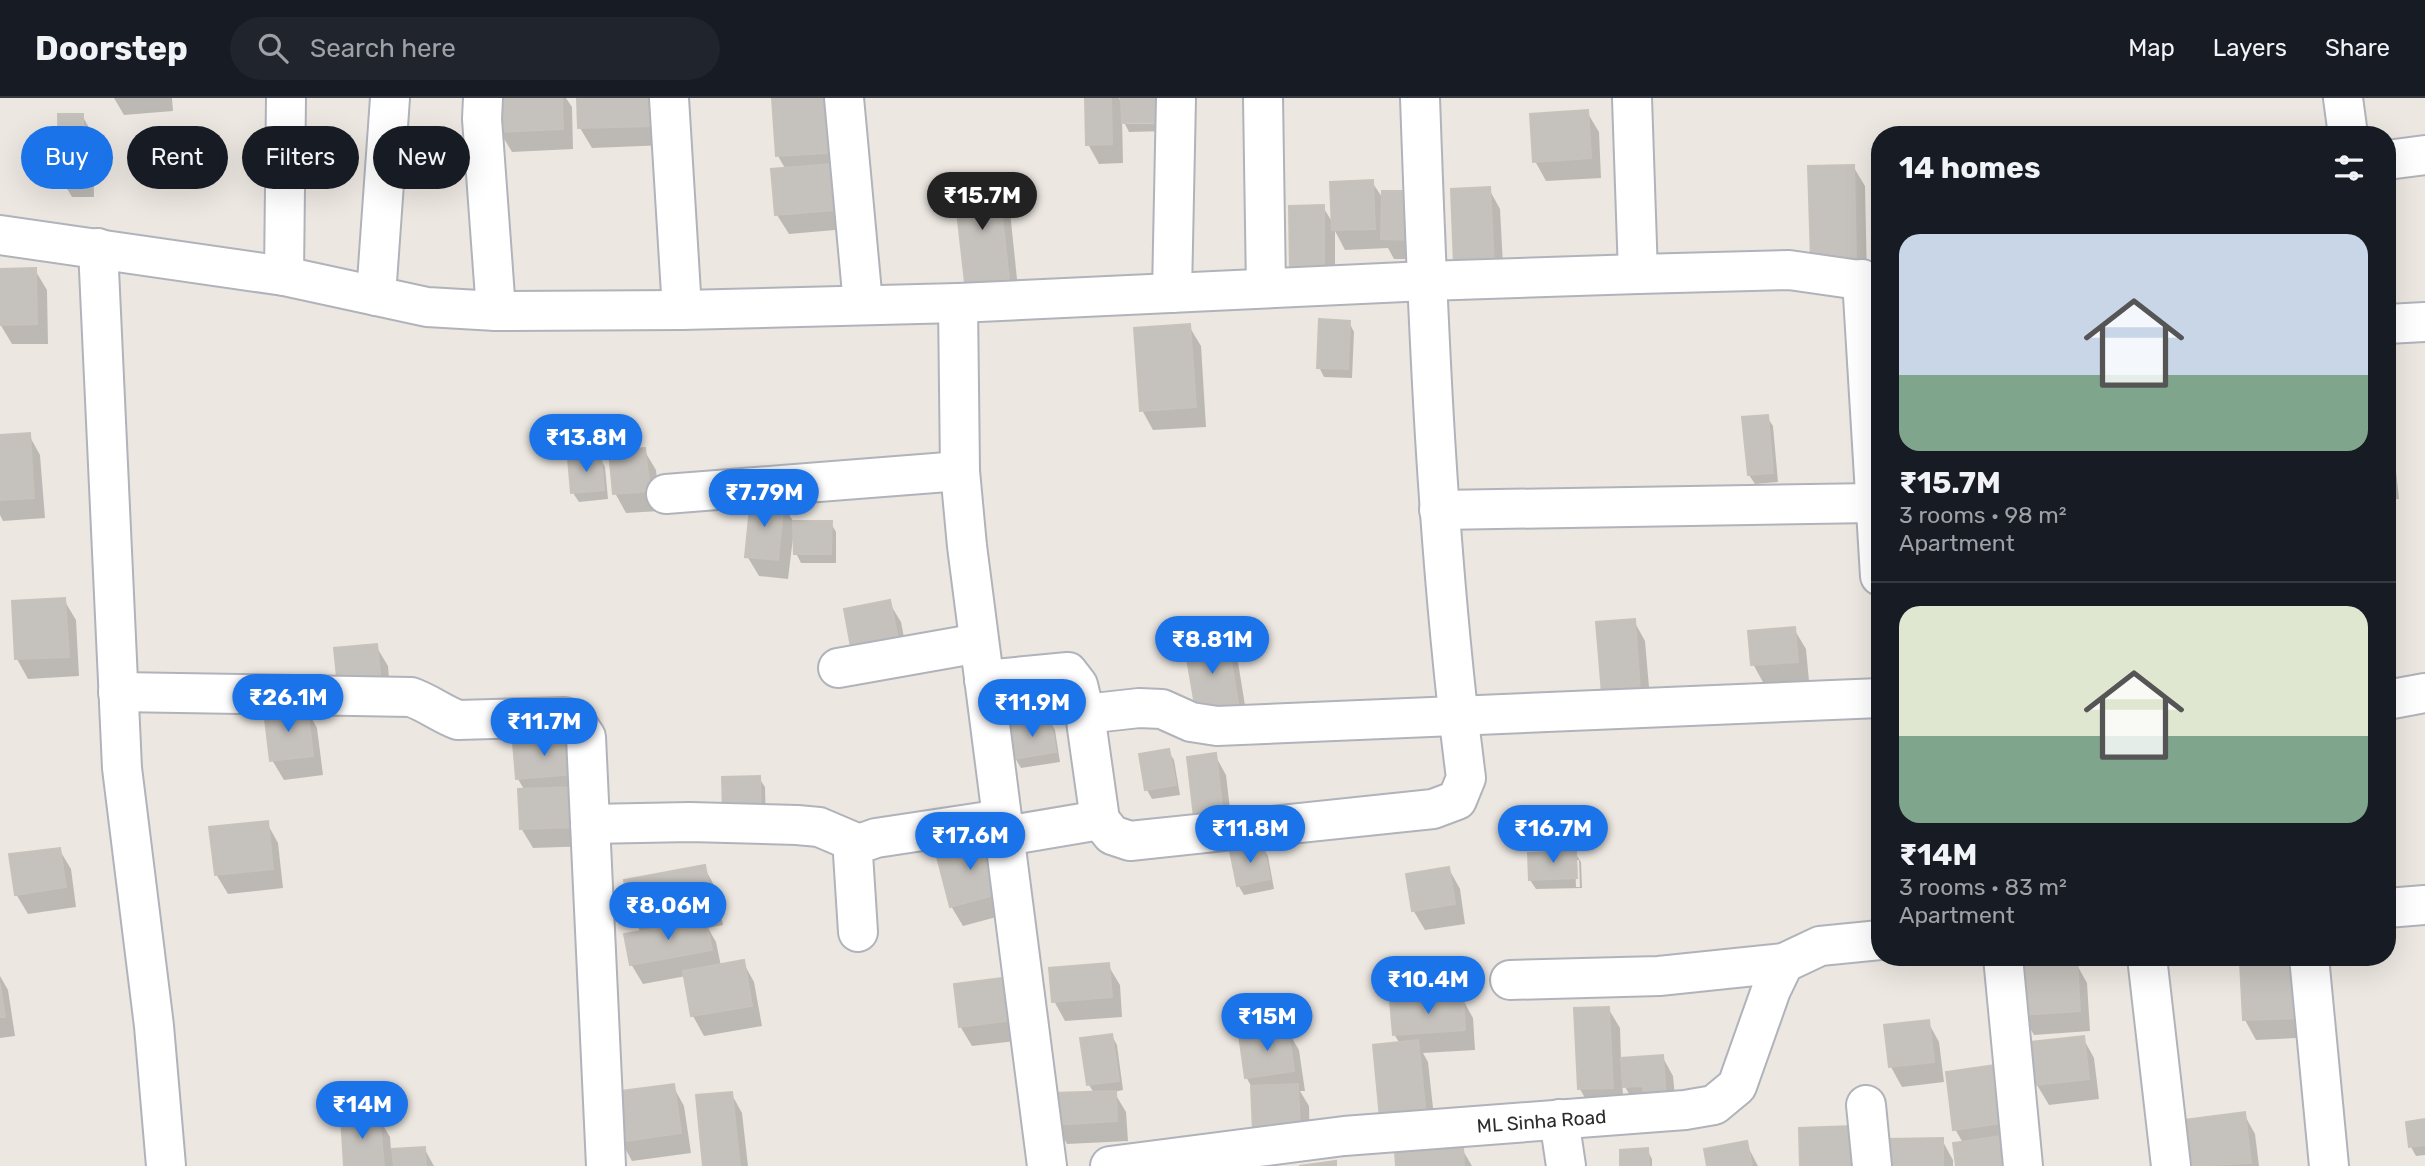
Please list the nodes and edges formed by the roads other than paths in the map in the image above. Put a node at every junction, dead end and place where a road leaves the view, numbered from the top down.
1 (286, 98) edge
2 (390, 98) edge
3 (483, 98) edge
4 (668, 98) edge
5 (844, 98) edge
6 (1176, 98) edge
7 (1263, 98) edge
8 (1420, 98) edge
9 (1632, 98) edge
10 (2343, 98) edge
11 (2347, 126) edge
12 (2425, 155) edge
13 (2396, 159) edge
14 (0, 235) edge
15 (99, 248) junction
16 (1638, 274) junction
17 (284, 276) junction
18 (1426, 281) junction
19 (1871, 281) edge
20 (1266, 288) junction
21 (1172, 293) junction
22 (376, 296) junction
23 (958, 303) junction
24 (863, 304) junction
25 (682, 310) junction
26 (496, 311) junction
27 (2425, 322) edge
28 (2396, 324) edge
29 (960, 471) junction
30 (666, 494) dead end
31 (1871, 503) edge
32 (1439, 510) junction
33 (979, 643) junction
34 (838, 668) dead end
35 (984, 680) junction
36 (118, 692) junction
37 (2425, 693) edge
38 (1871, 698) edge
39 (2396, 698) edge
40 (1085, 714) junction
41 (1458, 718) junction
42 (1100, 820) junction
43 (590, 824) junction
44 (1003, 827) junction
45 (859, 844) junction
46 (2425, 905) edge
47 (2396, 907) edge
48 (858, 933) dead end
49 (1871, 941) edge
50 (1784, 963) junction
51 (2004, 966) edge
52 (2148, 966) edge
53 (2310, 966) edge
54 (1510, 980) dead end
55 (1866, 1105) dead end
56 (1559, 1119) junction
57 (1346, 1151) edge
58 (166, 1166) edge
59 (606, 1166) edge
60 (1047, 1166) edge
61 (1113, 1166) edge
62 (1566, 1166) edge
63 (1872, 1166) edge
64 (2023, 1166) edge
65 (2171, 1166) edge
66 (2329, 1166) edge

1 - 17 street
2 - 22 street
3 - 26 street
4 - 25 street
5 - 24 street
6 - 21 street
7 - 20 street
8 - 18 street
9 - 16 street
10 - 11 street
12 - 13 street
14 - 15 street
15 - 17 street
15 - 36 street
16 - 18 street
16 - 19 street
17 - 22 street
18 - 20 street
18 - 32 street
20 - 21 street
21 - 23 street
22 - 26 street
23 - 24 street
23 - 29 street
24 - 25 street
25 - 26 street
27 - 28 street
29 - 30 street
29 - 33 street
31 - 32 street
32 - 41 street
33 - 34 street
33 - 35 street
35 - 40 street
35 - 44 street
36 - 43 street
36 - 58 street
37 - 39 street
38 - 41 street
40 - 41 street
40 - 42 street
41 - 42 street
42 - 44 street
43 - 45 street
43 - 59 street
44 - 45 street
44 - 60 street
45 - 48 street
46 - 47 street
49 - 50 street
50 - 54 street
50 - 56 street, ML Sinha Road
51 - 64 street
52 - 65 street
53 - 66 street
55 - 63 street
56 - 57 street, ML Sinha Road
56 - 62 street
57 - 61 street, ML Sinha Road

